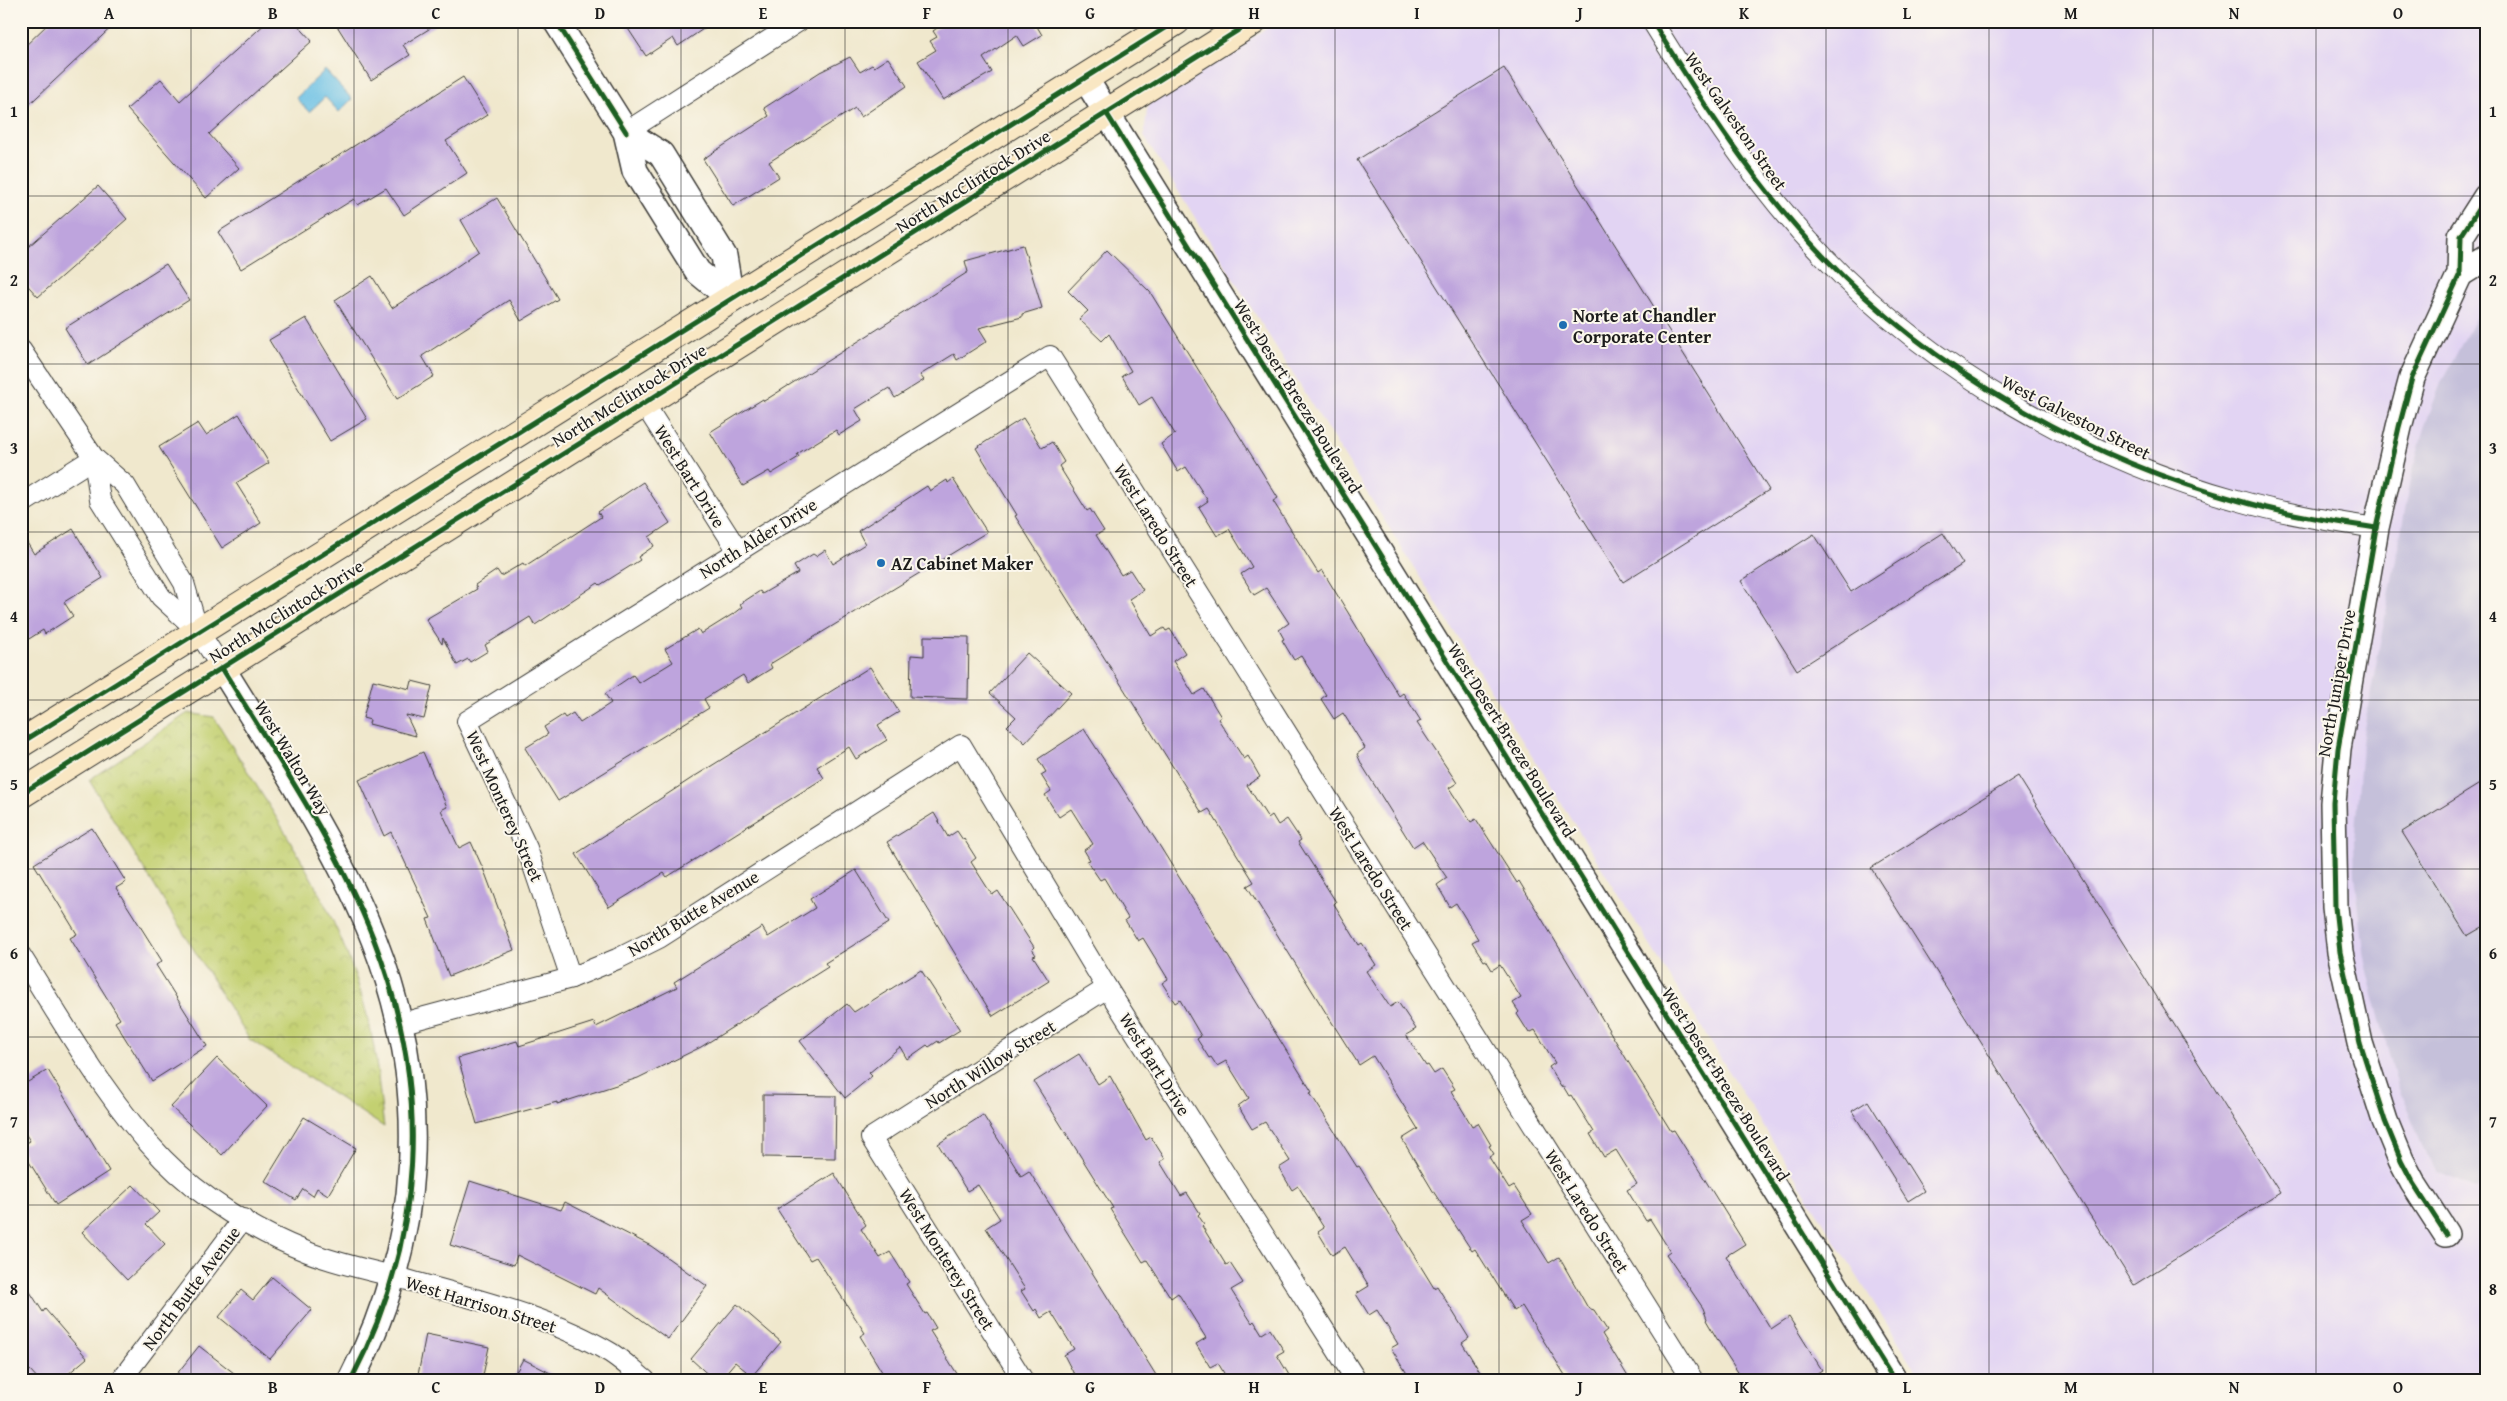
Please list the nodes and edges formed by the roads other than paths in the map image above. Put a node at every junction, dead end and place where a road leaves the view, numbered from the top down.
1 (556, 21) edge
2 (799, 21) edge
3 (1176, 21) edge
4 (1253, 21) edge
5 (1652, 21) edge
6 (1084, 78) junction
7 (1107, 114) junction
8 (626, 132) junction
9 (2486, 197) edge
10 (2486, 258) edge
11 (2460, 274) junction
12 (731, 299) junction
13 (21, 350) edge
14 (1050, 356) joint
15 (643, 402) junction
16 (94, 458) junction
17 (21, 504) edge
18 (2376, 528) junction
19 (738, 551) junction
20 (198, 631) junction
21 (222, 668) junction
22 (467, 720) joint
23 (21, 743) edge
24 (961, 745) joint
25 (21, 794) edge
26 (21, 956) edge
27 (571, 978) junction
28 (1107, 988) junction
29 (399, 1024) junction
30 (871, 1138) joint
31 (243, 1219) junction
32 (2446, 1234) dead end
33 (393, 1277) junction
34 (1890, 1378) edge
35 (120, 1380) edge
36 (351, 1380) edge
37 (645, 1380) edge
38 (1023, 1380) edge
39 (1356, 1380) edge
40 (1693, 1380) edge

1 - 8 street
2 - 8 street
3 - 6 main road, North McClintock Drive
4 - 7 main road, North McClintock Drive
5 - 18 street, West Galveston Street
6 - 7 street, West Desert Breeze Boulevard
6 - 12 main road, North McClintock Drive
7 - 15 main road, North McClintock Drive
7 - 34 street, West Desert Breeze Boulevard
8 - 12 street
9 - 11 street, North Juniper Drive
10 - 11 street
11 - 18 street, North Juniper Drive
12 - 20 main road, North McClintock Drive
13 - 16 street
14 - 19 street, North Alder Drive
14 - 40 street, West Laredo Street
15 - 19 street, West Bart Drive
15 - 21 main road, North McClintock Drive
16 - 17 street
16 - 20 street
16 - 20 street
18 - 32 street, North Juniper Drive
19 - 22 street, North Alder Drive
20 - 21 street
20 - 23 main road, North McClintock Drive
21 - 25 main road, North McClintock Drive
21 - 29 street, West Walton Way
22 - 27 street, West Monterey Street
24 - 27 street, North Butte Avenue
24 - 28 street, West Bart Drive
26 - 31 street, West Harrison Street
27 - 29 street, North Butte Avenue
28 - 30 street, North Willow Street
28 - 39 street, West Bart Drive
29 - 33 street, West Walton Way
30 - 38 street, West Monterey Street
31 - 33 street, West Harrison Street
31 - 35 street, North Butte Avenue
33 - 36 street, West Walton Way
33 - 37 street, West Harrison Street

